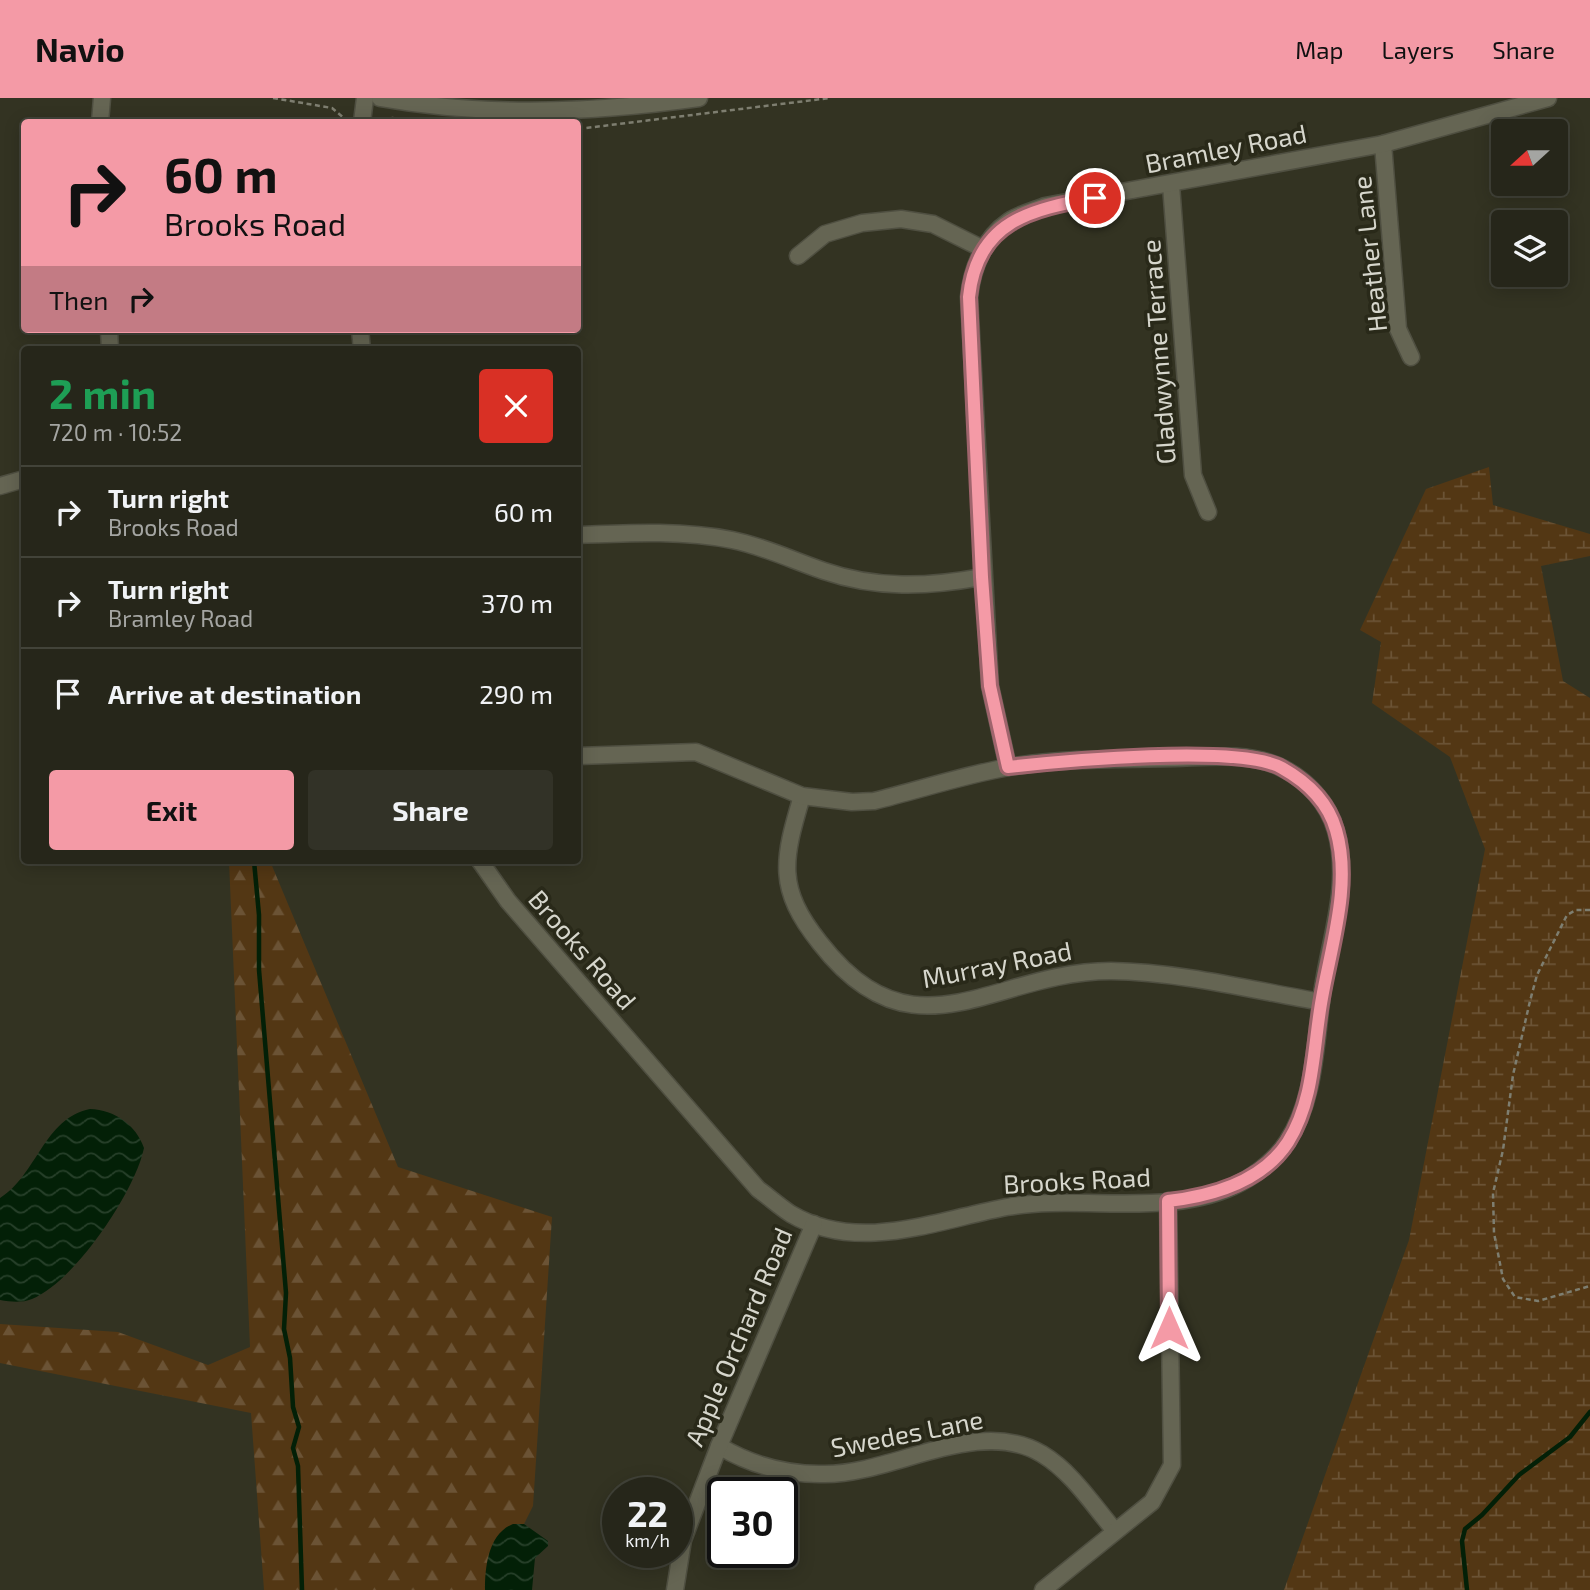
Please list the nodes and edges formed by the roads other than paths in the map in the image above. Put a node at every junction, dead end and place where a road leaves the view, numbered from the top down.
1 (102, 98) edge
2 (365, 98) edge
3 (380, 98) edge
4 (699, 98) edge
5 (1548, 98) edge
6 (100, 119) edge
7 (362, 119) edge
8 (1383, 144) junction
9 (1171, 185) junction
10 (983, 249) junction
11 (798, 256) dead end
12 (1411, 357) dead end
13 (21, 480) edge
14 (0, 486) edge
15 (1208, 512) dead end
16 (581, 535) edge
17 (982, 577) junction
18 (581, 756) edge
19 (1008, 767) junction
20 (802, 796) junction
21 (482, 864) edge
22 (1321, 1002) junction
23 (1168, 1201) junction
24 (814, 1224) junction
25 (719, 1446) junction
26 (1115, 1531) junction
27 (675, 1590) edge
28 (1043, 1590) edge

1 - 6 street
2 - 7 street
3 - 4 street
5 - 8 street, Bramley Road
8 - 9 street, Bramley Road
8 - 12 street, Heather Lane
9 - 10 street, Bramley Road
9 - 15 street, Gladwynne Terrace
10 - 11 street
10 - 17 street, Bramley Road
13 - 14 street
16 - 17 street
17 - 19 street, Bramley Road
18 - 20 street, Brooks Road
19 - 20 street, Brooks Road
19 - 22 street, Brooks Road
20 - 22 street, Murray Road
21 - 24 street, Brooks Road
22 - 23 street, Brooks Road
23 - 24 street, Brooks Road
23 - 26 street
24 - 25 street, Apple Orchard Road
25 - 26 street, Swedes Lane
25 - 27 street, Apple Orchard Road
26 - 28 street

